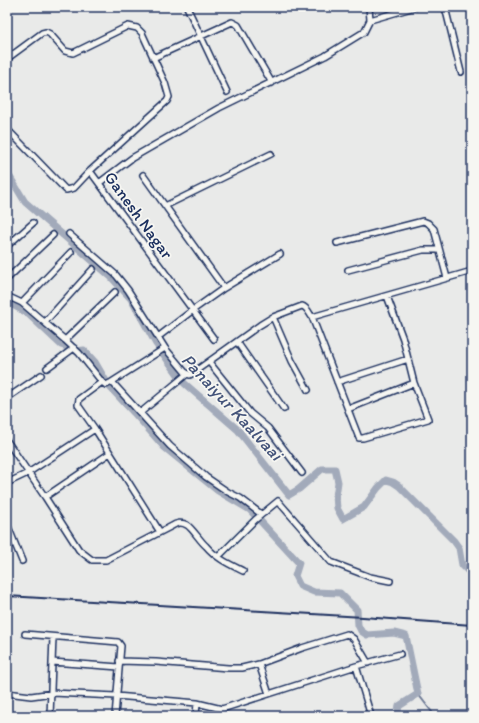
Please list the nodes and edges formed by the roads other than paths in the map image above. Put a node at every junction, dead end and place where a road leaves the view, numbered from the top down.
1 (187, 7) edge
2 (369, 7) edge
3 (415, 7) edge
4 (445, 7) edge
5 (370, 20) junction
6 (200, 38) junction
7 (7, 57) edge
8 (153, 58) junction
9 (461, 72) dead end
10 (272, 83) junction
11 (227, 92) dead end
12 (7, 129) edge
13 (271, 154) dead end
14 (90, 171) junction
15 (143, 175) dead end
16 (99, 183) junction
17 (165, 206) junction
18 (33, 223) dead end
19 (69, 234) dead end
20 (53, 235) dead end
21 (338, 243) dead end
22 (7, 246) edge
23 (440, 250) junction
24 (71, 252) dead end
25 (280, 254) dead end
26 (93, 269) dead end
27 (348, 270) dead end
28 (472, 271) edge
29 (447, 278) junction
30 (7, 279) edge
31 (224, 288) junction
32 (115, 292) dead end
33 (7, 296) edge
34 (387, 296) junction
35 (22, 303) junction
36 (193, 310) junction
37 (273, 317) junction
38 (312, 317) junction
39 (45, 322) junction
40 (158, 337) junction
41 (214, 339) dead end
42 (64, 340) junction
43 (237, 342) junction
44 (164, 349) junction
45 (76, 350) junction
46 (408, 359) junction
47 (208, 362) junction
48 (47, 368) dead end
49 (41, 375) dead end
50 (185, 375) junction
51 (337, 382) junction
52 (107, 383) junction
53 (414, 383) junction
54 (308, 390) dead end
55 (7, 398) edge
56 (284, 409) dead end
57 (348, 409) junction
58 (140, 413) junction
59 (95, 429) junction
60 (7, 441) edge
61 (110, 453) junction
62 (302, 472) dead end
63 (28, 473) junction
64 (7, 483) edge
65 (45, 497) junction
66 (261, 515) junction
67 (7, 524) edge
68 (160, 532) junction
69 (218, 557) junction
70 (22, 561) dead end
71 (243, 571) dead end
72 (390, 581) dead end
73 (25, 634) dead end
74 (53, 637) junction
75 (400, 654) dead end
76 (119, 661) junction
77 (52, 662) junction
78 (368, 663) junction
79 (260, 664) junction
80 (356, 666) junction
81 (119, 667) junction
82 (50, 693) junction
83 (7, 694) edge
84 (269, 694) junction
85 (116, 696) junction
86 (196, 703) junction
87 (50, 716) edge
88 (115, 716) edge
89 (196, 716) edge
90 (371, 716) edge

1 - 6 street
2 - 5 street
3 - 5 street
4 - 9 street
5 - 10 street
6 - 8 street
6 - 10 street
6 - 11 street
7 - 8 street
8 - 14 street
10 - 16 street
12 - 14 street, Ganesh Nagar
13 - 17 street
14 - 16 street, Ganesh Nagar
15 - 17 street
16 - 36 street, Ganesh Nagar
17 - 31 street
18 - 22 street
19 - 40 street
20 - 30 street
21 - 23 street
23 - 27 street
23 - 29 street
24 - 35 street
25 - 31 street
26 - 39 street
28 - 29 street
29 - 34 street
31 - 36 street
32 - 42 street
33 - 35 street
34 - 38 street
34 - 46 street
35 - 39 street
36 - 40 street
36 - 41 street, Ganesh Nagar
37 - 38 street
37 - 43 street
37 - 54 street
38 - 51 street
39 - 42 street
40 - 44 street
42 - 45 street
43 - 47 street
43 - 56 street
44 - 50 street
44 - 52 street
45 - 48 street
45 - 52 street
46 - 51 street
46 - 53 street
47 - 50 street
47 - 62 street
49 - 55 street
50 - 58 street
51 - 57 street
52 - 58 street
52 - 59 street
53 - 57 street
53 - 57 street
58 - 66 street
59 - 61 street
59 - 63 street
60 - 63 street
61 - 65 street
61 - 68 street
63 - 64 street
63 - 65 street
65 - 68 street
66 - 69 street
66 - 72 street
67 - 70 street
68 - 69 street
69 - 71 street
73 - 74 street
74 - 76 street
74 - 77 street
75 - 78 street
76 - 79 street
76 - 81 street
77 - 81 street
77 - 82 street
78 - 79 street
78 - 80 street
79 - 84 street
80 - 84 street
80 - 90 street
81 - 85 street
82 - 83 street
82 - 85 street
82 - 87 street
84 - 86 street
85 - 86 street
85 - 88 street
86 - 89 street

